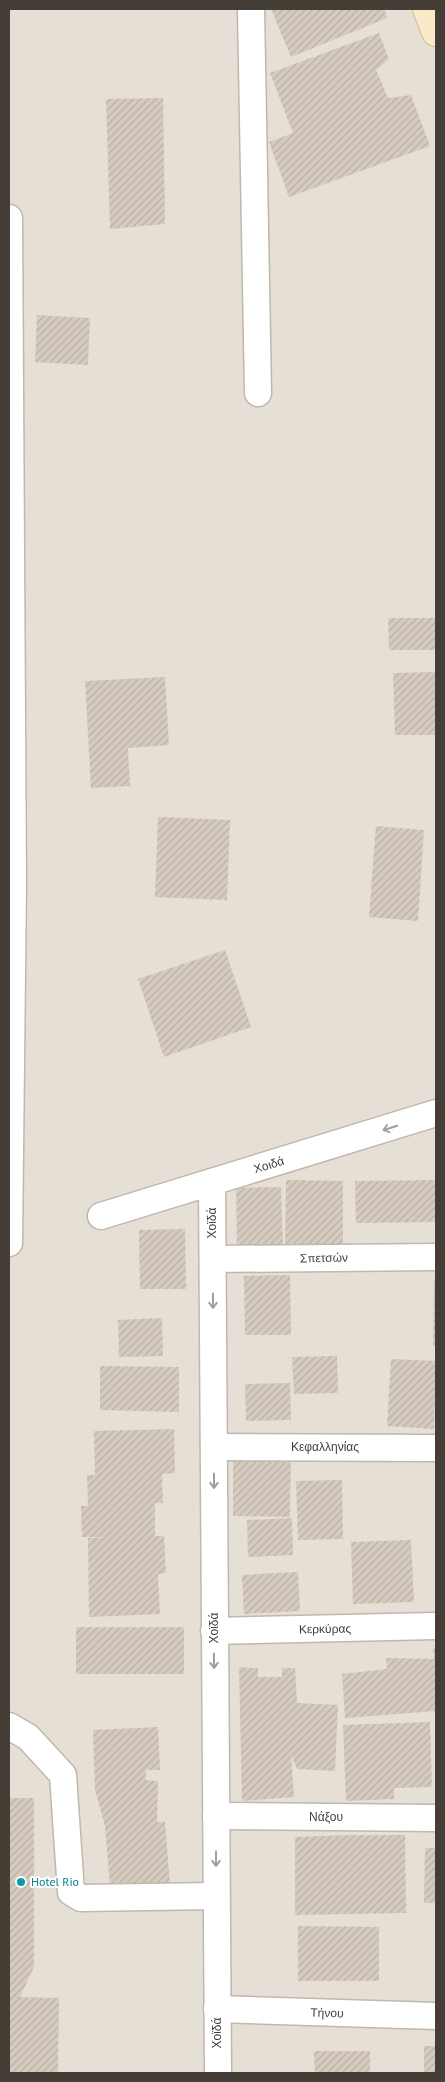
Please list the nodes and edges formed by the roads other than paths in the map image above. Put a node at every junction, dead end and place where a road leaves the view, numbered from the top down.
1 (250, 9) edge
2 (427, 9) edge
3 (436, 32) edge
4 (9, 218) edge
5 (258, 393) dead end
6 (436, 1113) edge
7 (212, 1182) junction
8 (101, 1216) dead end
9 (9, 1243) edge
10 (436, 1257) edge
11 (213, 1259) junction
12 (214, 1447) junction
13 (436, 1448) edge
14 (436, 1626) edge
15 (214, 1631) junction
16 (9, 1726) edge
17 (216, 1816) junction
18 (436, 1818) edge
19 (216, 1896) junction
20 (217, 2009) junction
21 (436, 2016) edge
22 (218, 2073) edge

1 - 5 street
2 - 3 street
4 - 9 street
6 -> 7 street, Χοιδά
7 - 8 street, Χοιδά
7 - 11 street, Χοϊδά
10 - 11 street, Σπετσών
11 -> 12 street, Χοϊδά
12 - 13 street, Κεφαλληνίας
12 -> 15 street, Χοϊδά
14 - 15 street, Κερκύρας
15 -> 17 street, Χοϊδά
16 - 19 street
17 - 18 street, Νάξου
17 -> 19 street, Χοϊδά
19 - 20 street, Χοϊδά
20 - 21 street, Τήνου
20 - 22 street, Χοϊδά

